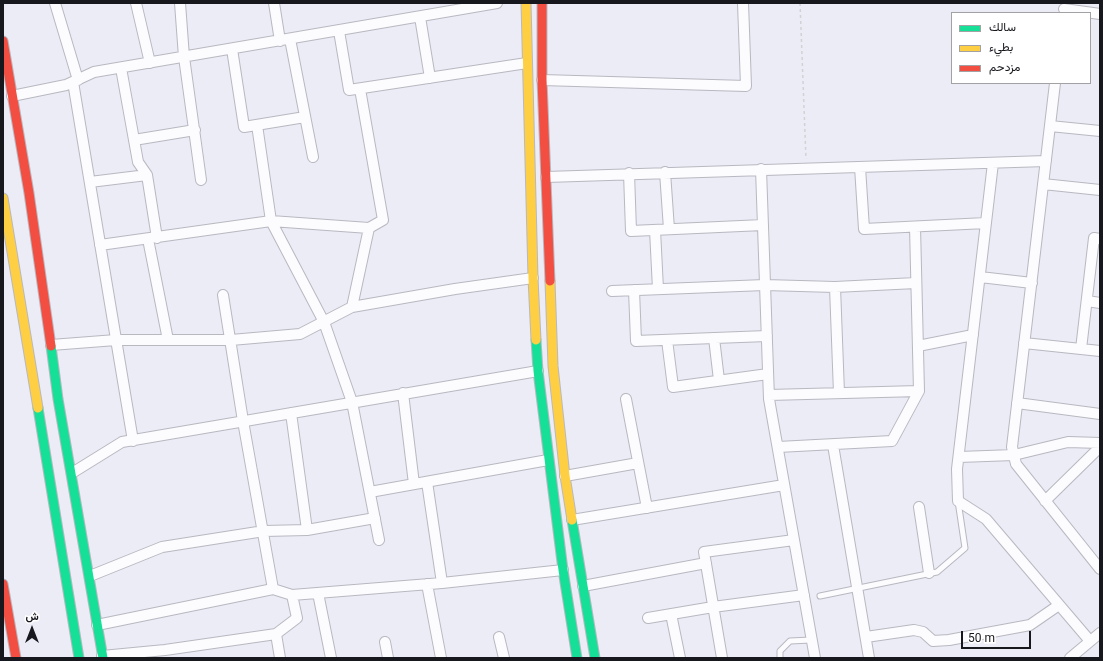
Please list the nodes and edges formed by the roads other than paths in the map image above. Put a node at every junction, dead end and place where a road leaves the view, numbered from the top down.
1 (55, 3) edge
2 (180, 3) edge
3 (274, 3) edge
4 (497, 3) edge
5 (526, 3) edge
6 (542, 3) edge
7 (743, 3) edge
8 (139, 4) edge
9 (1064, 8) edge
10 (1088, 12) edge
11 (420, 17) junction
12 (339, 31) junction
13 (285, 40) junction
14 (3, 41) edge
15 (232, 49) junction
16 (184, 57) junction
17 (150, 63) junction
18 (527, 63) junction
19 (121, 68) junction
20 (430, 78) junction
21 (542, 80) junction
22 (76, 81) junction
23 (1056, 84) edge
24 (360, 89) junction
25 (12, 96) junction
26 (305, 117) junction
27 (257, 125) junction
28 (1050, 126) junction
29 (194, 130) junction
30 (1100, 131) edge
31 (134, 140) junction
32 (313, 157) dead end
33 (1046, 161) junction
34 (993, 163) junction
35 (860, 167) junction
36 (760, 169) junction
37 (665, 172) junction
38 (629, 173) junction
39 (147, 175) junction
40 (546, 177) junction
41 (202, 180) dead end
42 (90, 182) junction
43 (1043, 184) junction
44 (1100, 190) edge
45 (3, 198) edge
46 (271, 221) junction
47 (986, 223) junction
48 (763, 226) junction
49 (915, 227) junction
50 (368, 228) junction
51 (656, 230) junction
52 (669, 230) junction
53 (153, 238) junction
54 (1100, 239) edge
55 (100, 245) junction
56 (980, 277) junction
57 (533, 278) junction
58 (1032, 282) junction
59 (916, 283) junction
60 (765, 285) junction
61 (835, 287) junction
62 (658, 289) junction
63 (634, 290) junction
64 (612, 291) dead end
65 (223, 295) dead end
66 (1087, 301) junction
67 (1100, 303) edge
68 (352, 307) junction
69 (324, 322) junction
70 (973, 335) junction
71 (767, 336) junction
72 (714, 338) junction
73 (116, 340) junction
74 (168, 340) junction
75 (231, 340) junction
76 (667, 340) junction
77 (1024, 343) junction
78 (51, 345) junction
79 (918, 346) junction
80 (1081, 349) junction
81 (1100, 351) edge
82 (538, 371) junction
83 (768, 374) junction
84 (720, 380) junction
85 (919, 391) junction
86 (403, 393) junction
87 (839, 393) junction
88 (769, 395) junction
89 (626, 399) dead end
90 (352, 402) junction
91 (1017, 404) junction
92 (291, 413) junction
93 (1100, 414) edge
94 (242, 421) junction
95 (133, 440) junction
96 (1100, 443) edge
97 (833, 445) junction
98 (778, 447) junction
99 (1100, 447) edge
100 (1014, 455) junction
101 (959, 457) junction
102 (548, 460) junction
103 (638, 464) junction
104 (72, 473) junction
105 (564, 476) junction
106 (427, 482) junction
107 (414, 484) junction
108 (784, 485) junction
109 (370, 492) junction
110 (958, 501) junction
111 (1045, 501) junction
112 (919, 507) dead end
113 (647, 508) junction
114 (375, 518) junction
115 (572, 520) junction
116 (307, 530) junction
117 (264, 531) junction
118 (379, 540) dead end
119 (794, 540) junction
120 (706, 564) junction
121 (1100, 569) edge
122 (562, 570) junction
123 (929, 573) junction
124 (90, 576) junction
125 (442, 583) junction
126 (3, 584) edge
127 (427, 584) junction
128 (582, 586) junction
129 (857, 587) junction
130 (273, 589) junction
131 (318, 593) junction
132 (292, 595) junction
133 (804, 595) junction
134 (820, 596) dead end
135 (1059, 605) junction
136 (713, 607) junction
137 (671, 614) junction
138 (648, 618) dead end
139 (97, 625) junction
140 (1100, 633) edge
141 (276, 634) junction
142 (499, 637) dead end
143 (866, 637) junction
144 (812, 640) junction
145 (1090, 641) junction
146 (385, 642) dead end
147 (166, 654) edge
148 (102, 657) edge
149 (16, 658) edge
150 (79, 658) edge
151 (280, 658) edge
152 (331, 658) edge
153 (388, 658) edge
154 (441, 658) edge
155 (504, 658) edge
156 (577, 658) edge
157 (595, 658) edge
158 (680, 658) edge
159 (722, 658) edge
160 (780, 658) edge
161 (815, 658) edge
162 (869, 658) edge
163 (1070, 658) edge

1 - 22 street
2 - 16 street
3 - 13 street
4 - 11 street
5 - 18 street
6 - 21 street
7 - 21 street
8 - 17 street
9 - 10 street
11 - 12 street
11 - 20 street
12 - 13 street
12 - 24 street
13 - 15 street
13 - 26 street
14 - 25 street
15 - 16 street
15 - 27 street
16 - 17 street
16 - 29 street
17 - 19 street
18 - 20 street
18 - 57 street
19 - 22 street
19 - 31 street
20 - 24 street
21 - 40 street
22 - 25 street
22 - 42 street
23 - 28 street
24 - 50 street
25 - 78 street
26 - 27 street
26 - 32 street
27 - 46 street
28 - 30 street
28 - 33 street
29 - 31 street
29 - 41 street
31 - 39 street
33 - 34 street
33 - 43 street
34 - 35 street
34 - 47 street
35 - 36 street
35 - 49 street
36 - 37 street
36 - 48 street
37 - 38 street
37 - 52 street
38 - 40 street
38 - 51 street
39 - 42 street
39 - 53 street
40 - 105 street
42 - 55 street
43 - 44 street
43 - 58 street
45 - 150 street
46 - 50 street
46 - 53 street
46 - 69 street
47 - 49 street
47 - 56 street
48 - 52 street
48 - 60 street
49 - 59 street
50 - 68 street
51 - 52 street
51 - 62 street
53 - 55 street
53 - 74 street
54 - 66 street
55 - 73 street
56 - 58 street
56 - 70 street
57 - 68 street
57 - 82 street
58 - 77 street
59 - 61 street
59 - 79 street
60 - 61 street
60 - 62 street
60 - 71 street
61 - 87 street
62 - 63 street
63 - 64 street
63 - 76 street
65 - 75 street
66 - 67 street
66 - 80 street
68 - 69 street
69 - 75 street
69 - 90 street
70 - 79 street
70 - 101 street
71 - 72 street
71 - 83 street
72 - 76 street
72 - 84 street
73 - 74 street
73 - 78 street
73 - 95 street
74 - 75 street
75 - 94 street
76 - 84 street
77 - 80 street
77 - 91 street
78 - 104 street
79 - 85 street
80 - 81 street
82 - 86 street
82 - 102 street
83 - 84 street
83 - 88 street
85 - 87 street
85 - 97 street
86 - 90 street
86 - 107 street
87 - 88 street
88 - 98 street
89 - 103 street
90 - 92 street
90 - 109 street
91 - 93 street
91 - 100 street
92 - 94 street
92 - 116 street
94 - 95 street
94 - 117 street
95 - 104 street
96 - 100 street
97 - 98 street
97 - 129 street
98 - 108 street
99 - 111 street
100 - 101 street
100 - 111 street
101 - 110 street
102 - 106 street
102 - 122 street
103 - 105 street
103 - 113 street
104 - 124 street
105 - 115 street
106 - 107 street
106 - 125 street
107 - 109 street
108 - 113 street
108 - 119 street
109 - 114 street
110 - 123 lane
110 - 135 street
111 - 121 street
112 - 123 street
113 - 115 street
114 - 116 street
114 - 118 street
115 - 128 street
116 - 117 street
117 - 124 street
117 - 130 street
119 - 120 street
119 - 133 street
120 - 128 street
120 - 136 street
122 - 125 street
122 - 156 street
123 - 129 lane
124 - 139 street
125 - 127 street
126 - 149 street
127 - 131 street
127 - 154 street
128 - 157 street
129 - 134 lane
129 - 143 street
130 - 132 street
130 - 139 street
131 - 132 street
131 - 152 street
132 - 141 street
133 - 136 street
133 - 144 street
135 - 143 street
135 - 145 street
136 - 137 street
136 - 159 street
137 - 138 street
137 - 158 street
139 - 148 street
140 - 145 street
141 - 147 street
141 - 151 street
142 - 155 street
143 - 162 street
144 - 160 lane
144 - 161 street
145 - 163 street
146 - 153 street
147 - 148 street

